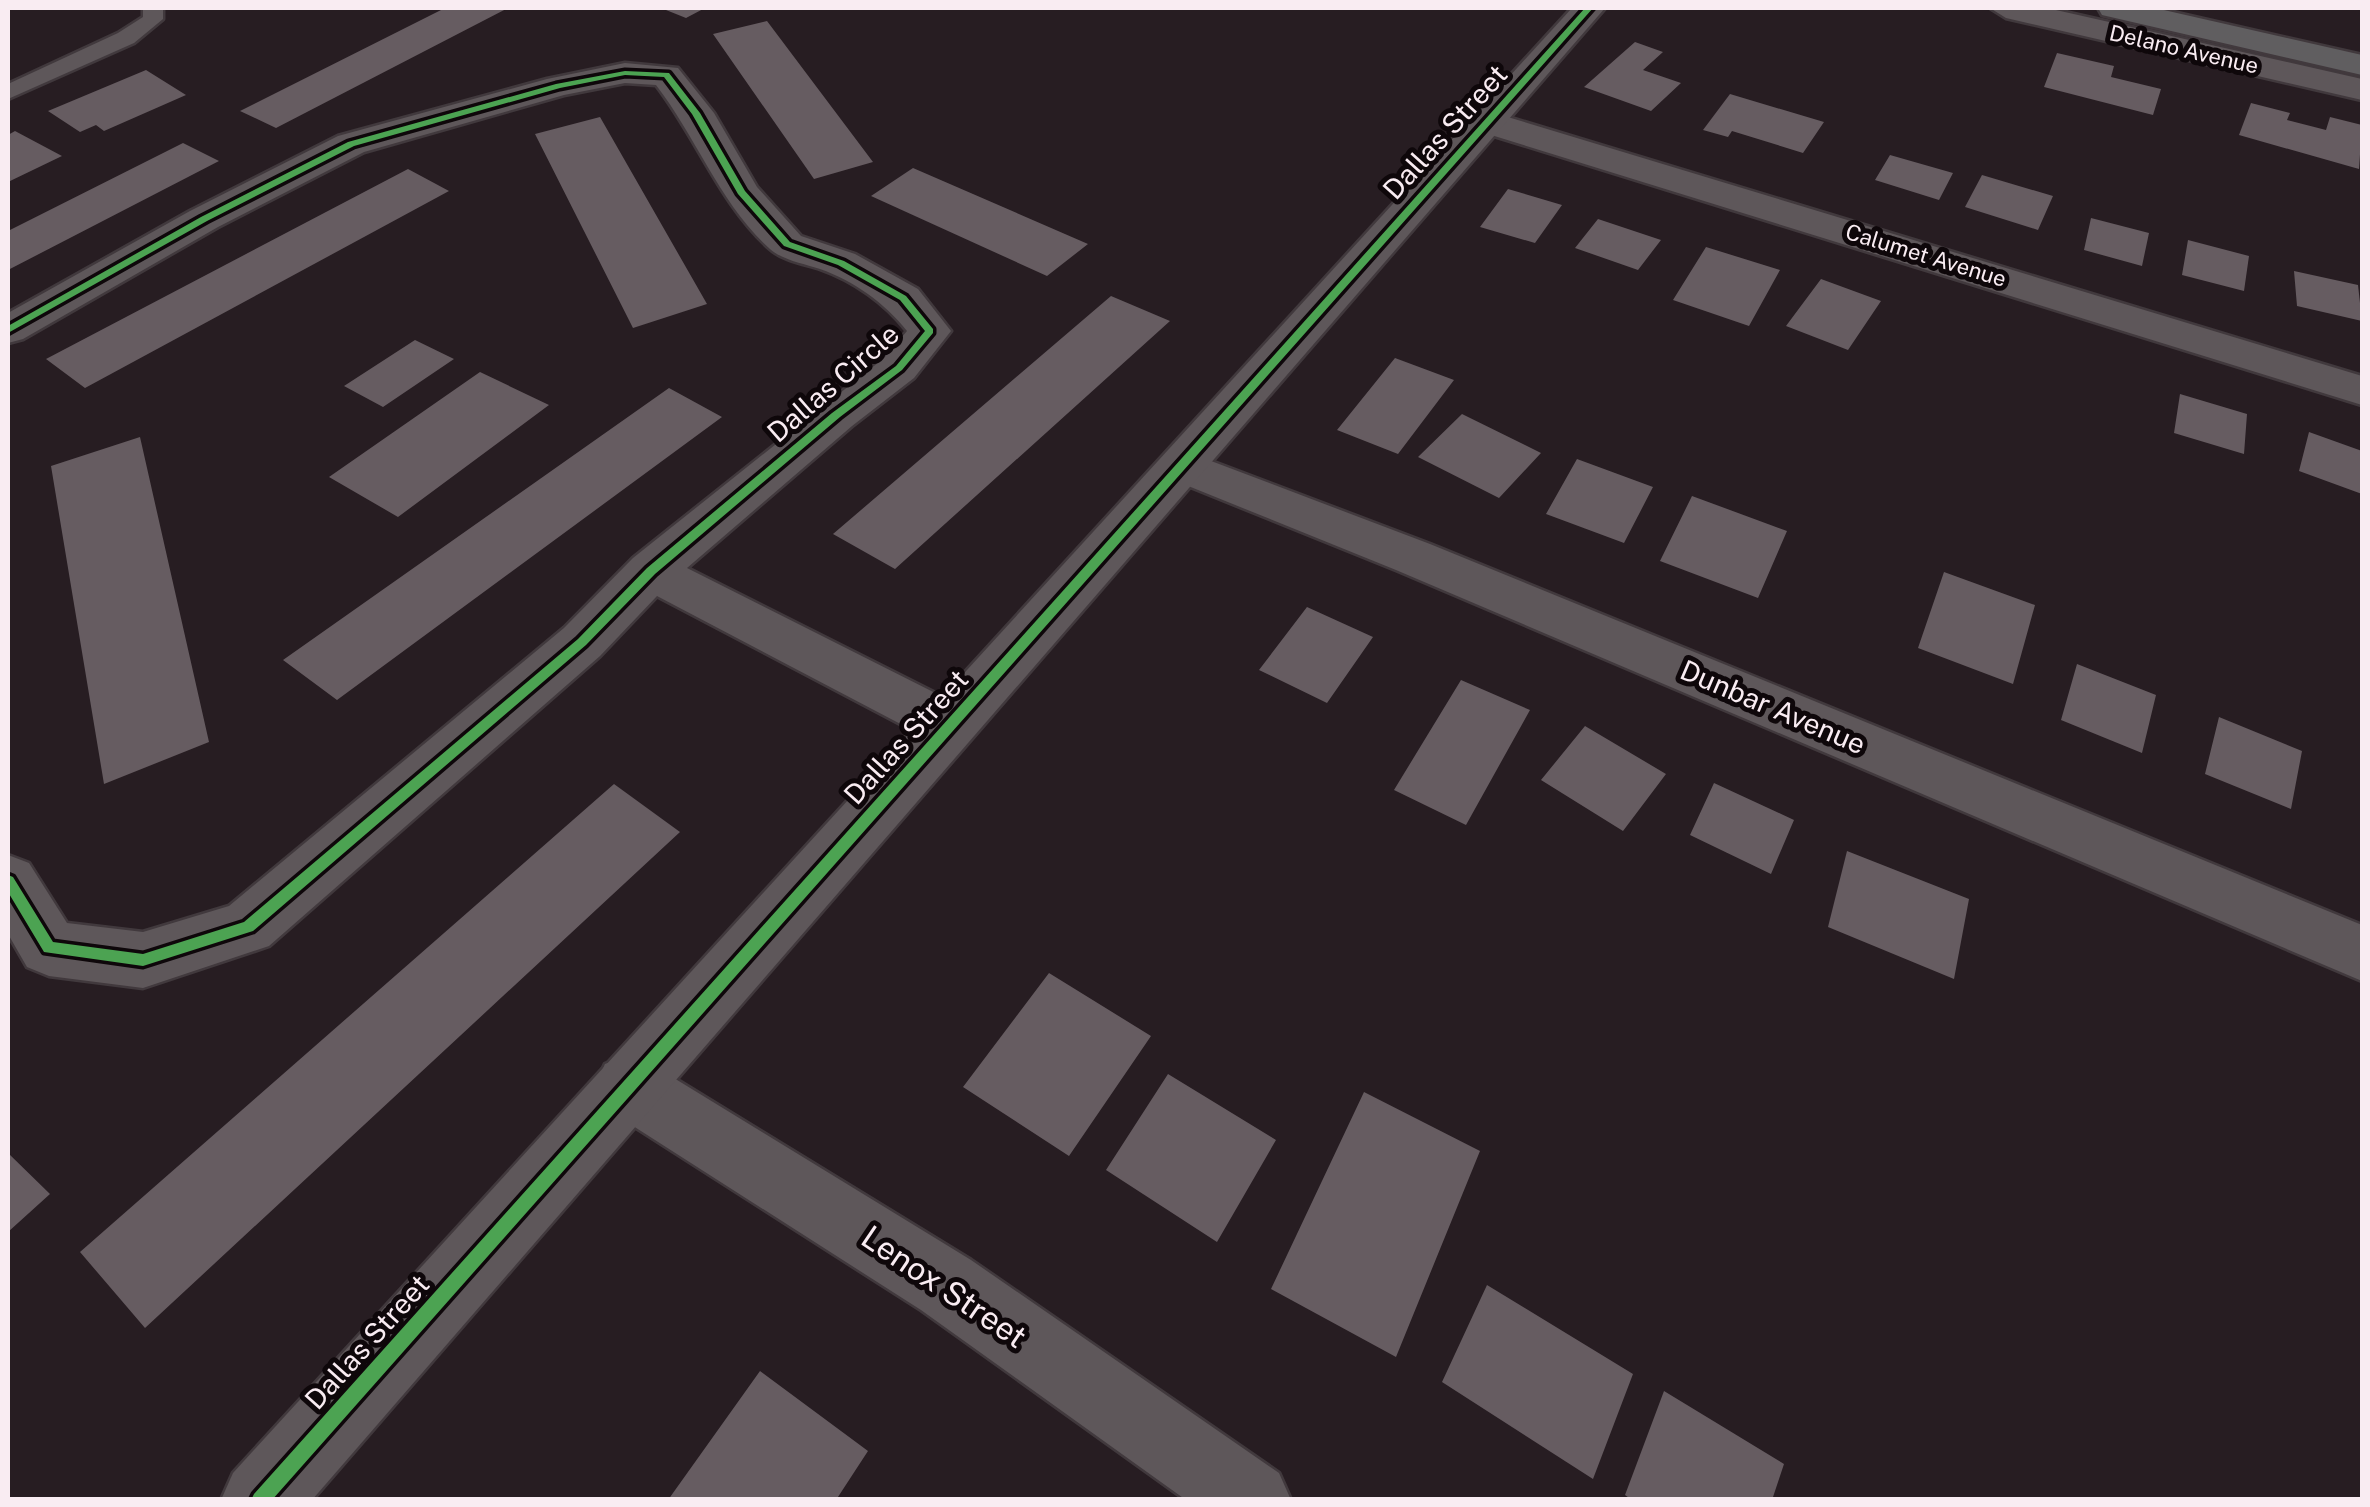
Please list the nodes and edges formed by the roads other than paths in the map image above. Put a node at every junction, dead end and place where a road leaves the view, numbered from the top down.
1 (152, 8) edge
2 (1590, 8) edge
3 (2006, 8) edge
4 (2114, 8) edge
5 (2362, 65) edge
6 (2362, 90) edge
7 (8, 92) edge
8 (1488, 122) junction
9 (8, 330) edge
10 (2362, 392) edge
11 (1182, 466) junction
12 (651, 571) junction
13 (950, 726) junction
14 (8, 881) edge
15 (2362, 952) edge
16 (628, 1086) junction
17 (260, 1500) edge
18 (1252, 1500) edge

1 - 7 lane
2 - 8 street, Dallas Street
3 - 6 street, Delano Avenue
4 - 5 main road
8 - 10 street, Calumet Avenue
8 - 11 street, Dallas Street
9 - 12 street, Dallas Circle
11 - 13 street, Dallas Street
11 - 15 street, Dunbar Avenue
12 - 13 street
12 - 14 street, Dallas Circle
13 - 16 street, Dallas Street
16 - 17 street, Dallas Street
16 - 18 street, Lenox Street

